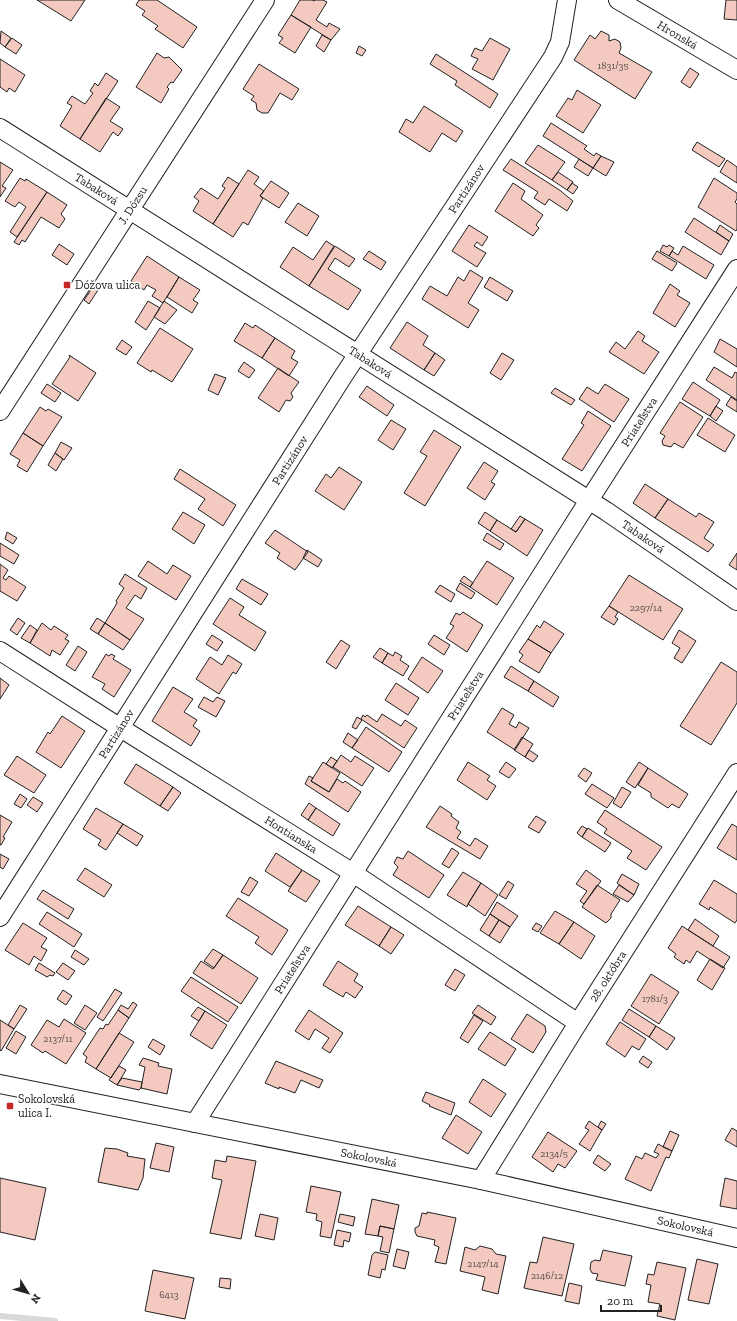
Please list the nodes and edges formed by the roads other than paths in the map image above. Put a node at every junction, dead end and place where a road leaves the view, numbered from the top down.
1 (265, 0) edge
2 (567, 0) edge
3 (618, 0) edge
4 (737, 70) edge
5 (0, 128) edge
6 (129, 209) junction
7 (737, 269) edge
8 (357, 355) junction
9 (0, 411) edge
10 (589, 501) junction
11 (737, 601) edge
12 (0, 651) edge
13 (119, 727) junction
14 (737, 773) edge
15 (354, 873) junction
16 (0, 917) edge
17 (578, 1023) junction
18 (0, 1084) edge
19 (195, 1122) junction
20 (481, 1180) junction
21 (737, 1238) edge

1 - 6 street, J. Dózsu
2 - 8 street, Partizánov
3 - 4 street, Hronská
5 - 6 street, Tabaková
6 - 8 street, Tabaková
6 - 9 street, J. Dózsu
7 - 10 street, Priateľstva
8 - 10 street, Tabaková
8 - 13 street, Partizánov
10 - 11 street, Tabaková
10 - 15 street, Priateľstva
12 - 13 street, Hontianska
13 - 15 street, Hontianska
13 - 16 street, Partizánov
14 - 17 street, 28. októbra
15 - 17 street, Hontianska
15 - 19 street, Priateľstva
17 - 20 street, 28. októbra
18 - 19 street, Sokolovská
19 - 20 street, Sokolovská
20 - 21 street, Sokolovská

